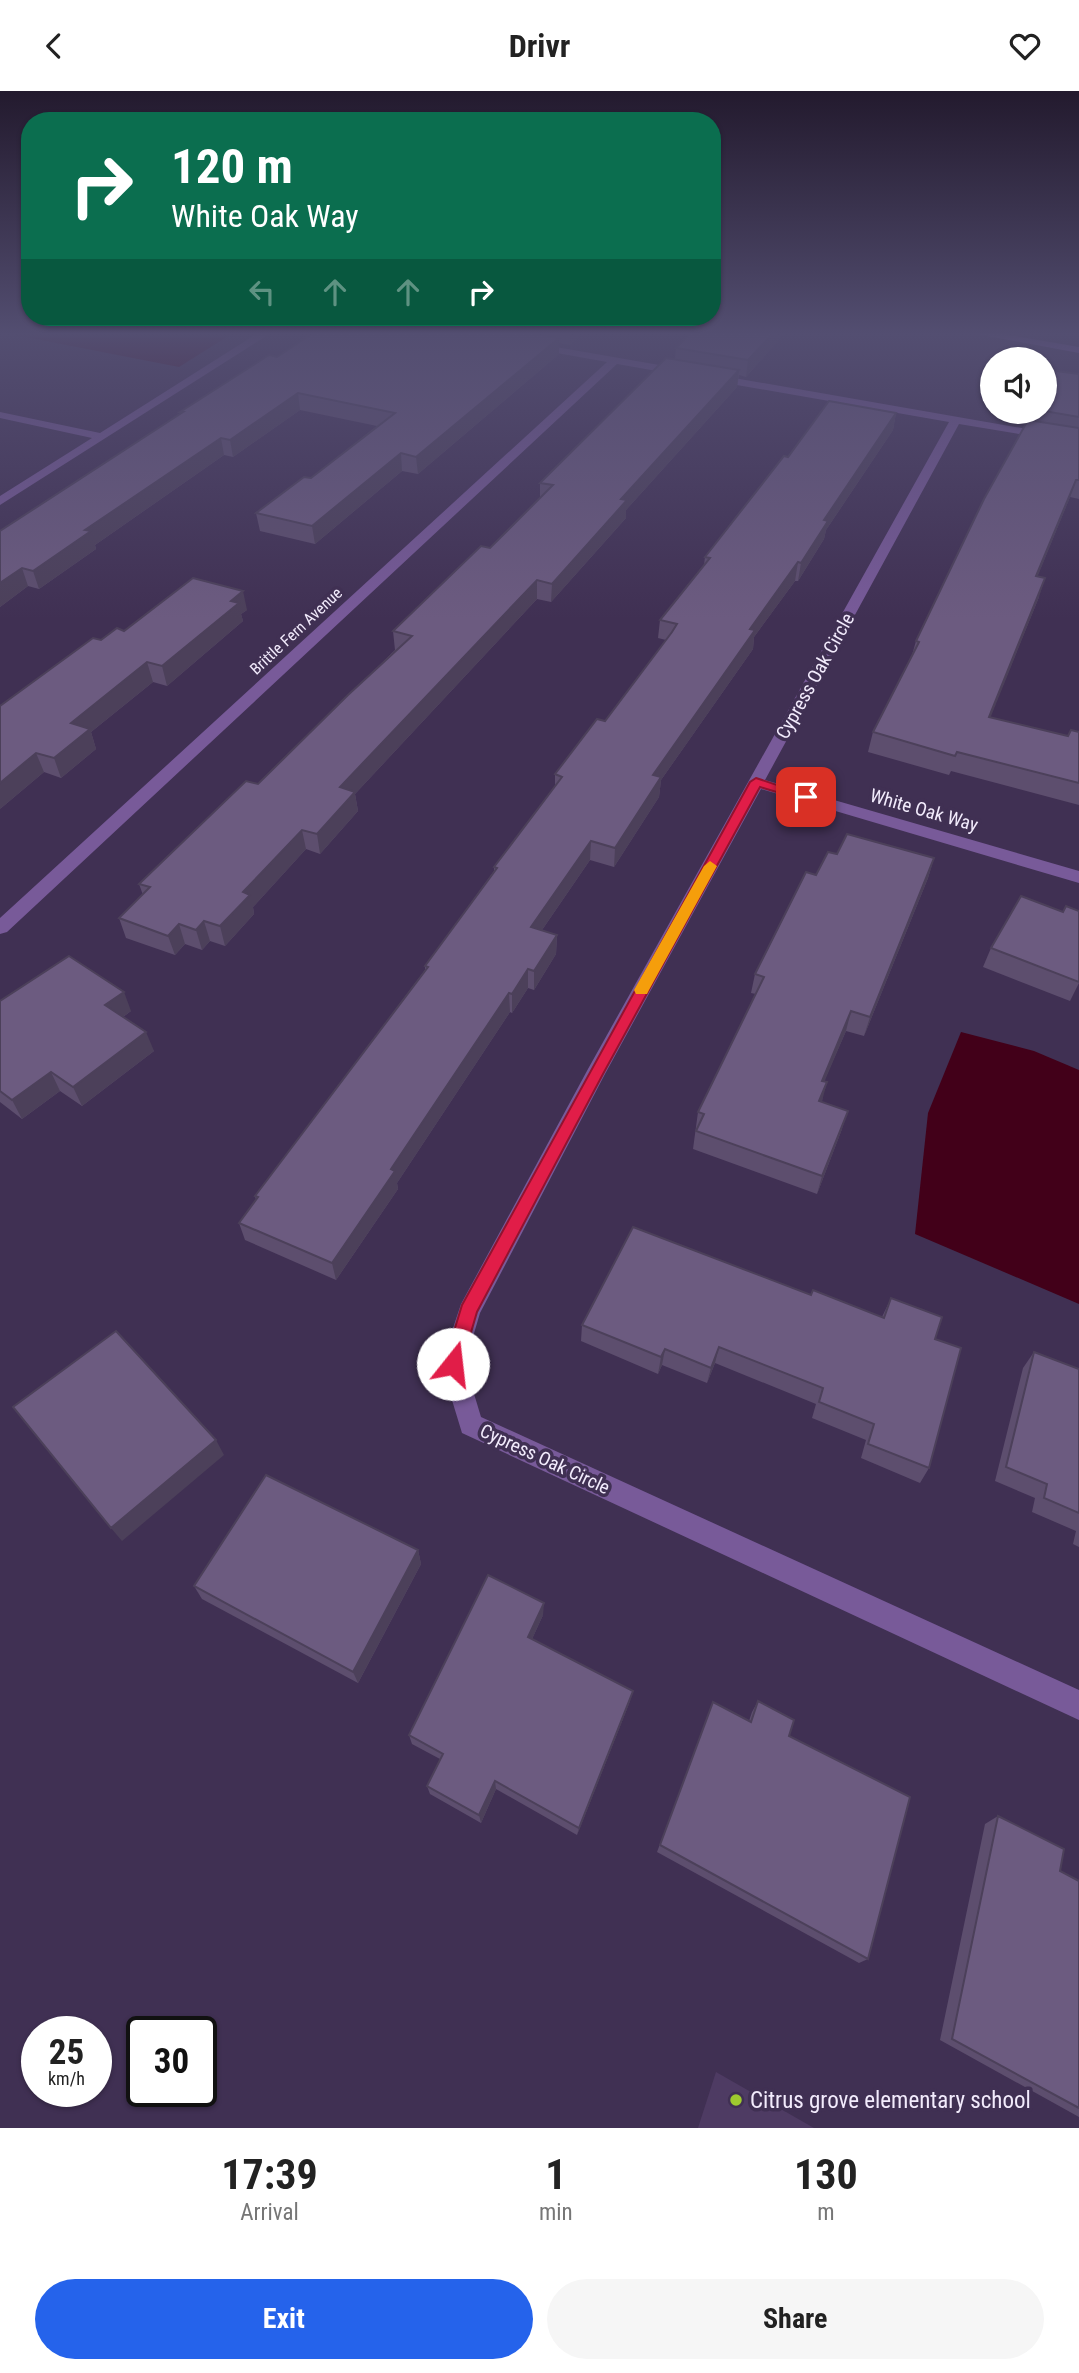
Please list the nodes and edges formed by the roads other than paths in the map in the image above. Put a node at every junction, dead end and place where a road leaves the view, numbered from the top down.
1 (61, 428) edge
2 (117, 428) edge
3 (542, 428) edge
4 (951, 428) edge
5 (1007, 428) edge
6 (103, 437) junction
7 (1079, 441) edge
8 (0, 501) edge
9 (756, 782) junction
10 (1079, 877) edge
11 (0, 928) edge
12 (1079, 1705) edge

1 - 6 street
2 - 6 street
3 - 11 street, Brittle Fern Avenue
4 - 9 street, Cypress Oak Circle
5 - 7 street
6 - 8 street
9 - 10 street, White Oak Way
9 - 12 street, Cypress Oak Circle

